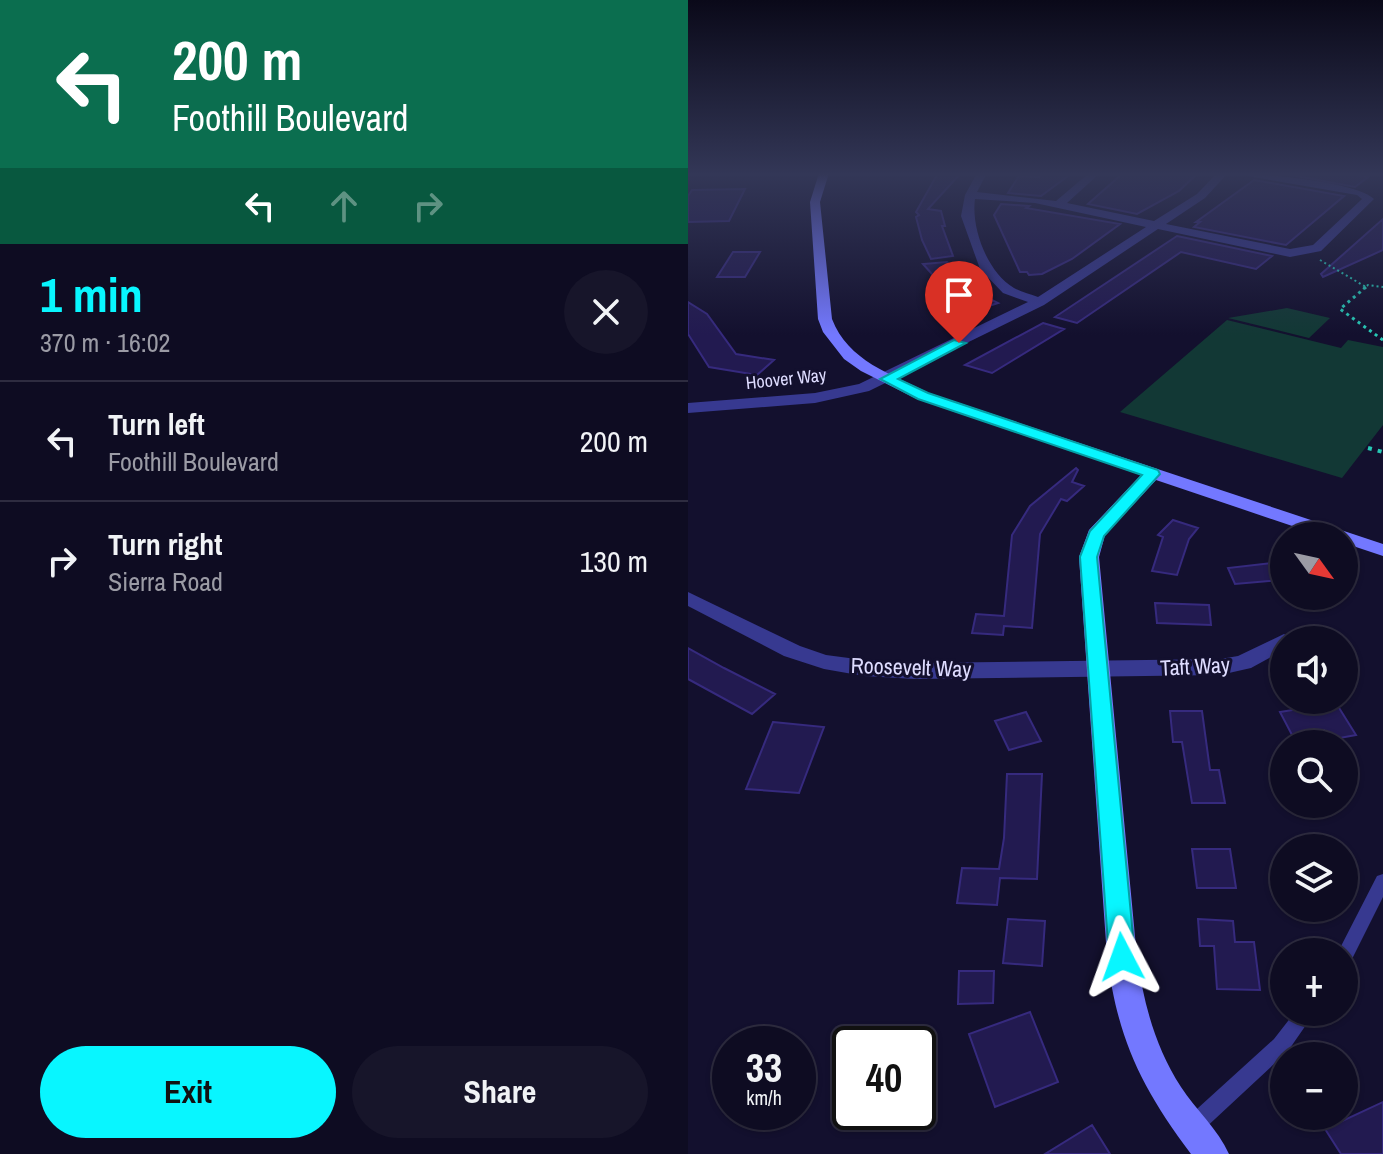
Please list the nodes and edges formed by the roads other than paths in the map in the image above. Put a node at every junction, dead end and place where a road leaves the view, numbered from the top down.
1 (817, 227) edge
2 (971, 227) edge
3 (1155, 227) edge
4 (1160, 227) edge
5 (1340, 227) edge
6 (1039, 302) junction
7 (887, 379) junction
8 (688, 408) edge
9 (1152, 474) junction
10 (1300, 522) edge
11 (1358, 541) edge
12 (1383, 550) edge
13 (688, 598) edge
14 (1270, 649) edge
15 (1100, 669) junction
16 (1383, 881) edge
17 (1354, 938) edge
18 (1295, 1026) edge
19 (1192, 1127) junction
20 (1212, 1154) edge

1 - 7 main road
2 - 6 street
3 - 6 street, Hoover Way
4 - 5 street
6 - 7 street, Hoover Way
7 - 8 street, Hoover Way
7 - 9 main road
9 - 10 main road
9 - 15 main road
11 - 12 main road
13 - 15 street, Roosevelt Way
14 - 15 street, Taft Way
15 - 19 main road
16 - 17 lane
18 - 19 lane
19 - 20 main road

